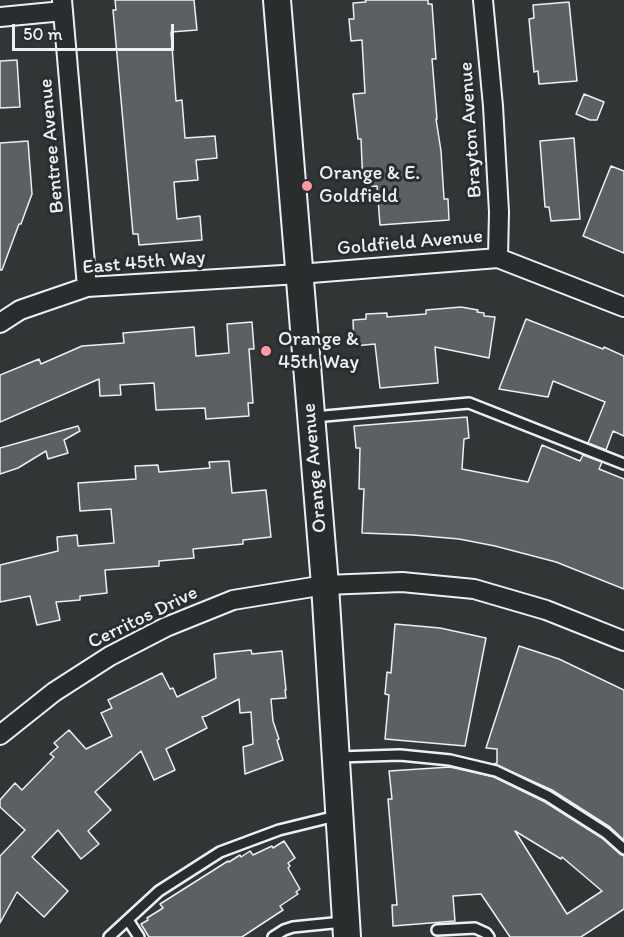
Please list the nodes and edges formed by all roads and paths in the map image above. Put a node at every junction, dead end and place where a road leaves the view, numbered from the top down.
1 (277, 0) edge
2 (483, 0) edge
3 (63, 6) edge
4 (0, 17) edge
5 (498, 258) junction
6 (299, 274) junction
7 (87, 287) junction
8 (624, 307) edge
9 (0, 323) edge
10 (311, 417) junction
11 (624, 464) edge
12 (325, 585) junction
13 (624, 641) edge
14 (0, 735) edge
15 (335, 757) junction
16 (338, 815) junction
17 (624, 849) edge
18 (128, 920) junction
19 (346, 929) edge
20 (437, 930) dead end
21 (110, 937) edge
22 (139, 937) edge
23 (273, 937) edge
24 (489, 937) edge

1 - 6 street, Orange Avenue
2 - 5 street, Brayton Avenue
3 - 4 street
3 - 7 street, Bentree Avenue
5 - 6 street, Goldfield Avenue
5 - 8 street, Goldfield Avenue
6 - 7 street, East 45th Way
6 - 10 street, Orange Avenue
7 - 9 street, East 45th Way
10 - 11 lane
10 - 12 street, Orange Avenue
12 - 13 street, Cerritos Drive
12 - 14 street, Cerritos Drive
12 - 15 street, Orange Avenue
15 - 16 street, Orange Avenue
15 - 17 lane
16 - 18 lane
16 - 19 street, Orange Avenue
18 - 21 lane
18 - 22 lane
19 - 23 lane
20 - 24 lane

